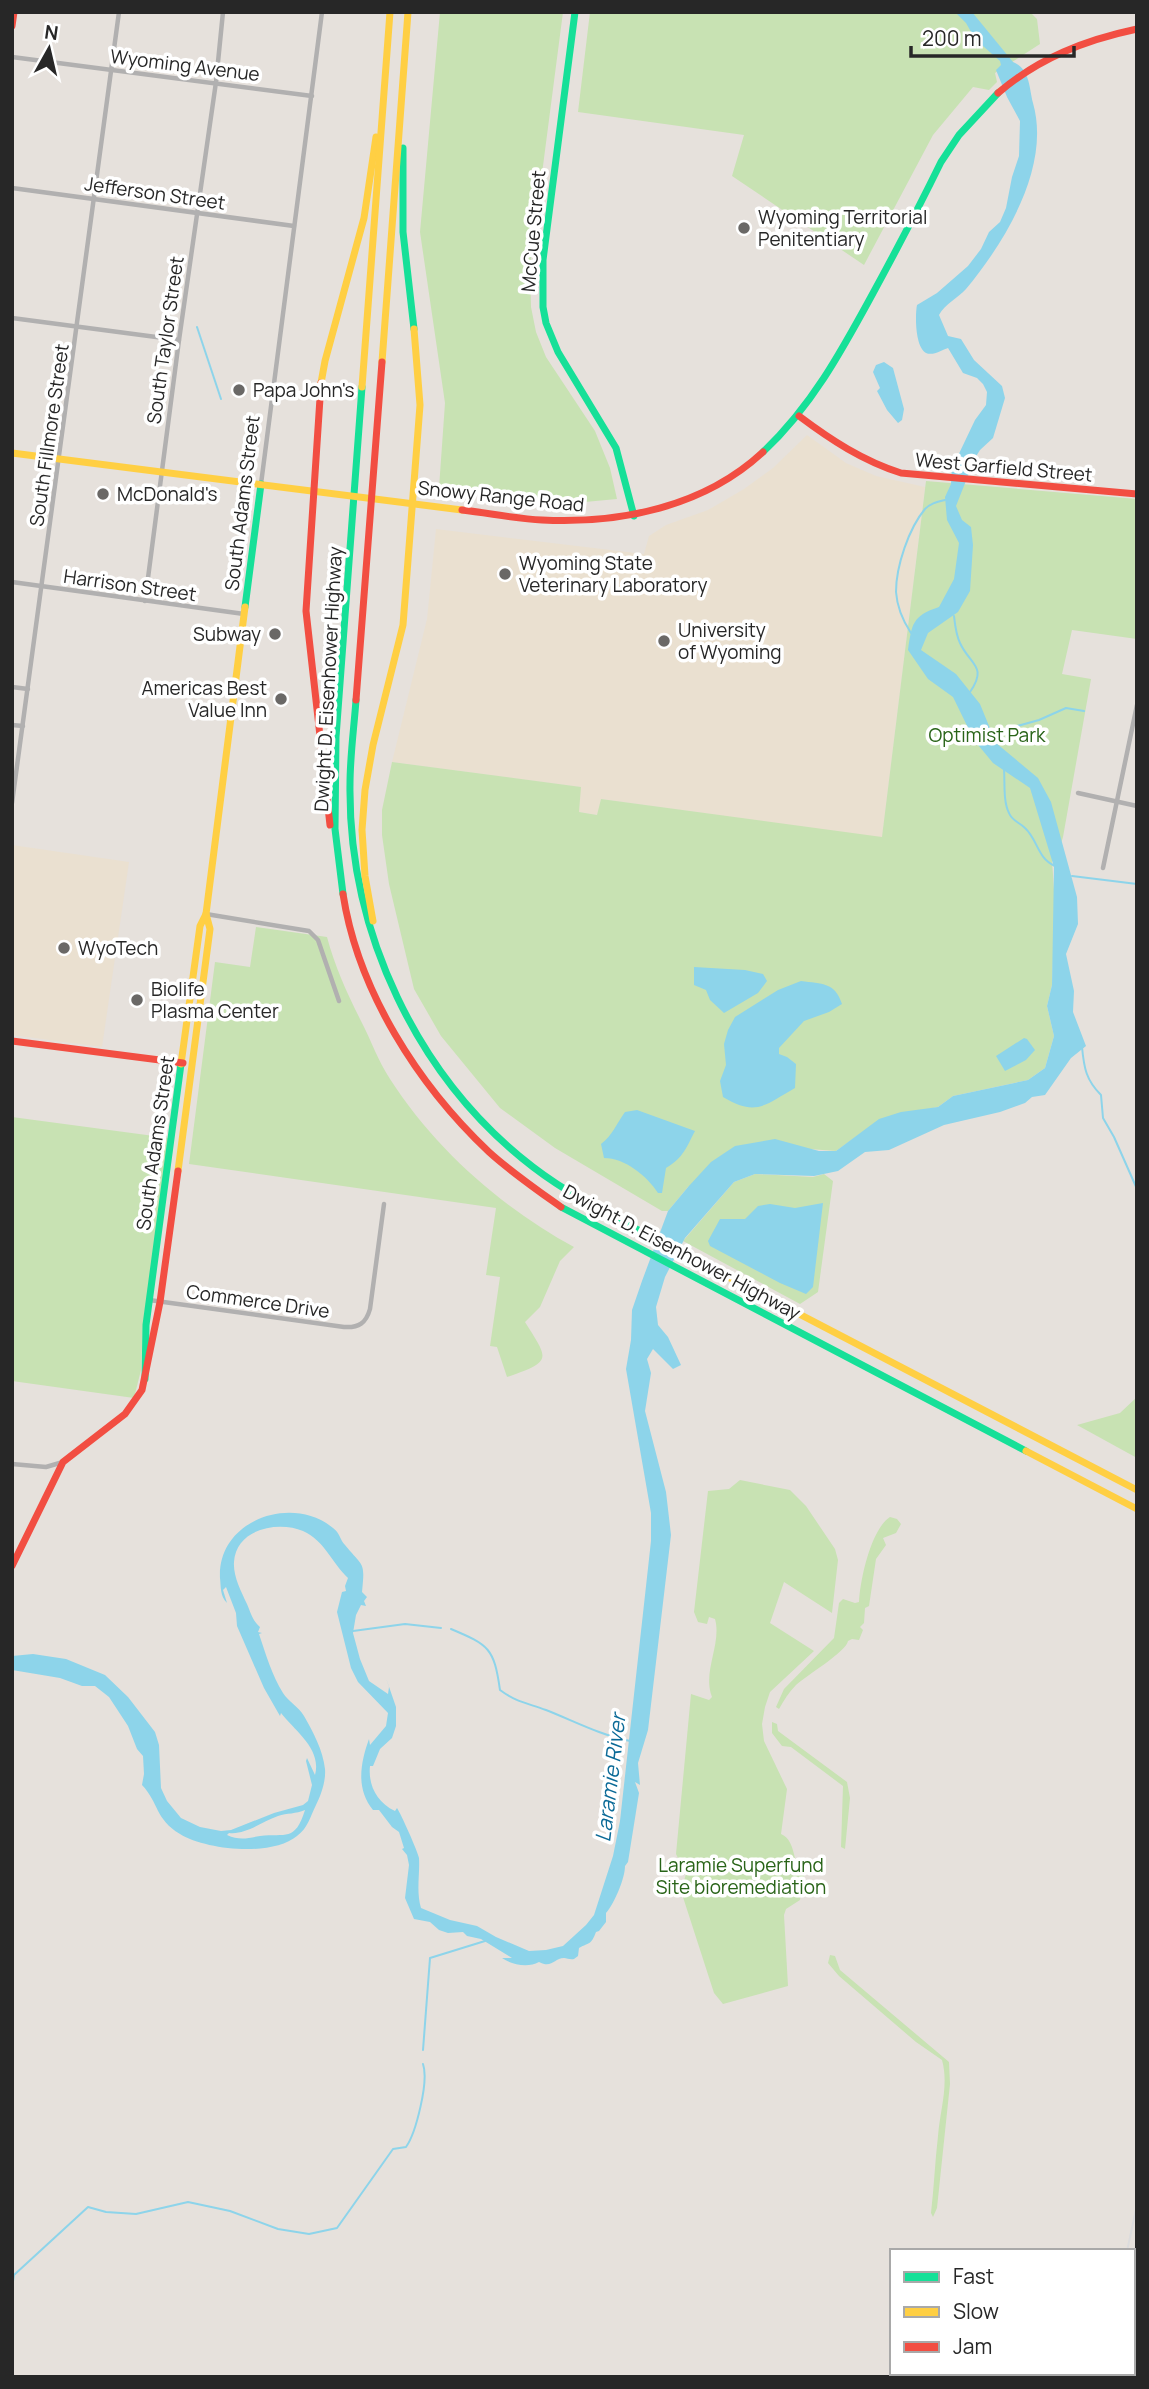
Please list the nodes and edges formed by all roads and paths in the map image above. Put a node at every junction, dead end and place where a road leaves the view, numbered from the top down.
1 (14, 12) edge
2 (119, 12) edge
3 (223, 12) edge
4 (322, 12) edge
5 (390, 12) edge
6 (408, 12) edge
7 (575, 12) edge
8 (12, 26) edge
9 (1137, 29) edge
10 (407, 30) junction
11 (12, 57) edge
12 (387, 59) junction
13 (111, 69) junction
14 (216, 82) junction
15 (312, 96) junction
16 (12, 188) edge
17 (94, 198) junction
18 (197, 213) junction
19 (294, 226) junction
20 (12, 318) edge
21 (78, 326) junction
22 (179, 340) junction
23 (799, 416) junction
24 (12, 453) edge
25 (59, 458) junction
26 (162, 471) junction
27 (261, 484) junction
28 (313, 491) junction
29 (1137, 494) edge
30 (414, 504) junction
31 (634, 516) junction
32 (12, 582) edge
33 (43, 587) junction
34 (145, 601) junction
35 (244, 614) junction
36 (12, 687) edge
37 (28, 689) junction
38 (1137, 705) edge
39 (1135, 718) edge
40 (12, 725) edge
41 (23, 726) junction
42 (1078, 793) dead end
43 (1116, 802) junction
44 (12, 803) edge
45 (1137, 806) edge
46 (337, 859) junction
47 (1103, 868) dead end
48 (206, 914) junction
49 (339, 1001) dead end
50 (12, 1041) edge
51 (425, 1049) junction
52 (181, 1062) junction
53 (192, 1064) junction
54 (384, 1204) dead end
55 (149, 1300) junction
56 (160, 1302) junction
57 (145, 1379) junction
58 (64, 1462) junction
59 (12, 1464) edge
60 (1137, 1490) edge
61 (1137, 1509) edge
62 (12, 1566) edge

1 - 8 main road
2 - 13 street, South Fillmore Street
3 - 14 street, South Taylor Street
4 - 15 street, South Adams Street
5 - 12 main road, Dwight D. Eisenhower Highway
6 - 10 main road, Dwight D. Eisenhower Highway
7 - 31 main road, McCue Street
9 - 23 main road, Snowy Range Road
10 - 30 main road
10 - 51 main road, Dwight D. Eisenhower Highway
11 - 13 street, Wyoming Avenue
12 - 28 main road
12 - 46 main road, Dwight D. Eisenhower Highway
13 - 14 street, Wyoming Avenue
13 - 17 street, South Fillmore Street
14 - 15 street, Wyoming Avenue
14 - 18 street, South Taylor Street
15 - 19 street, South Adams Street
16 - 17 street, Jefferson Street
17 - 18 street, Jefferson Street
17 - 21 street, South Fillmore Street
18 - 19 street, Jefferson Street
18 - 22 street, South Taylor Street
19 - 27 street, South Adams Street
20 - 21 street
21 - 22 street
21 - 25 street, South Fillmore Street
22 - 26 street, South Taylor Street
23 - 29 main road, West Garfield Street
23 - 31 main road, Snowy Range Road
24 - 25 main road, Snowy Range Road
25 - 26 main road, Snowy Range Road
25 - 33 street, South Fillmore Street
26 - 27 main road, Snowy Range Road
26 - 34 street, South Taylor Street
27 - 28 main road, Snowy Range Road
27 - 35 main road, South Adams Street
28 - 30 main road, Snowy Range Road
28 - 46 main road
30 - 31 main road, Snowy Range Road
30 - 51 main road
32 - 33 street, Harrison Street
33 - 34 street, Harrison Street
33 - 37 street, South Fillmore Street
34 - 35 street, Harrison Street
35 - 48 main road, South Adams Street
36 - 37 street
37 - 41 street, South Fillmore Street
38 - 39 street
39 - 43 street
40 - 41 street
41 - 44 street, South Fillmore Street
42 - 43 street
43 - 45 street
43 - 47 street
46 - 61 main road, Dwight D. Eisenhower Highway
48 - 49 street
48 - 52 main road, South Adams Street
48 - 53 main road, South Adams Street
50 - 52 main road
51 - 60 main road, Dwight D. Eisenhower Highway
52 - 53 main road
52 - 55 main road, South Adams Street
53 - 56 main road, South Adams Street
54 - 56 street, Commerce Drive
55 - 56 street, Commerce Drive
55 - 57 main road, South Adams Street
56 - 57 main road, South Adams Street
57 - 58 main road, South Adams Street
58 - 59 street
58 - 62 main road

